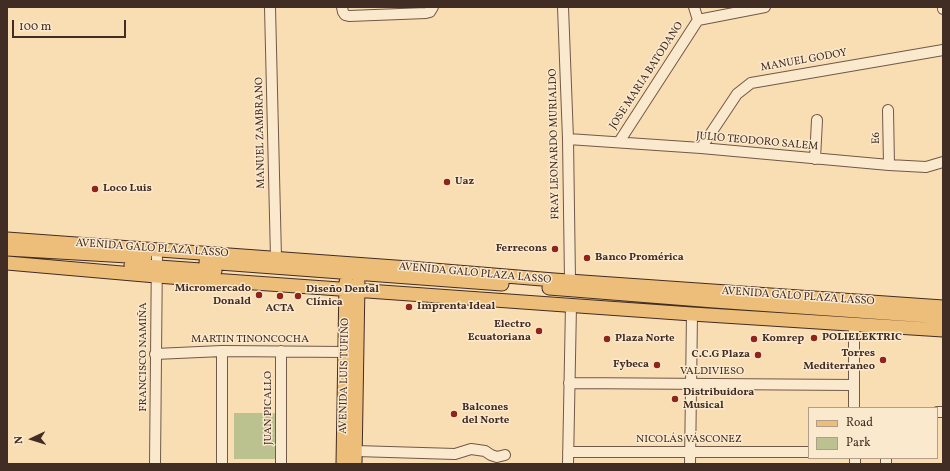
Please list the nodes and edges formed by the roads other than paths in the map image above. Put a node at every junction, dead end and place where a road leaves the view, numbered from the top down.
1 (270, 7) edge
2 (342, 7) edge
3 (563, 7) edge
4 (694, 7) edge
5 (765, 7) edge
6 (432, 9) edge
7 (698, 20) junction
8 (943, 50) edge
9 (888, 110) dead end
10 (817, 120) dead end
11 (568, 139) junction
12 (619, 142) junction
13 (701, 148) junction
14 (815, 159) junction
15 (943, 162) edge
16 (889, 165) junction
17 (7, 239) edge
18 (7, 249) edge
19 (7, 256) edge
20 (276, 258) junction
21 (156, 262) junction
22 (7, 263) edge
23 (352, 277) junction
24 (570, 280) junction
25 (570, 305) junction
26 (943, 307) edge
27 (692, 314) junction
28 (943, 317) edge
29 (943, 323) edge
30 (854, 324) junction
31 (943, 330) edge
32 (222, 351) junction
33 (281, 351) junction
34 (345, 352) junction
35 (155, 354) junction
36 (569, 383) junction
37 (690, 384) junction
38 (854, 385) junction
39 (854, 407) edge
40 (568, 452) junction
41 (690, 452) junction
42 (808, 452) edge
43 (505, 455) dead end
44 (355, 458) edge
45 (155, 464) edge
46 (222, 464) edge
47 (280, 464) edge
48 (343, 464) edge
49 (568, 464) edge
50 (690, 464) edge

1 - 20 street, MANUEL ZAMBRANO
2 - 6 street
3 - 11 street, FRAY LEONARDO MURIALDO
4 - 7 street
5 - 7 street, JOSE MARIA BATODANO
7 - 12 street, JOSE MARIA BATODANO
8 - 13 street, MANUEL GODOY
9 - 16 street, E6
10 - 14 street
11 - 12 street, JULIO TEODORO SALEM
11 - 24 street, FRAY LEONARDO MURIALDO
12 - 13 street, JULIO TEODORO SALEM
13 - 14 street, JULIO TEODORO SALEM
14 - 16 street, JULIO TEODORO SALEM
15 - 16 street, JULIO TEODORO SALEM
17 - 21 main road, AVENIDA GALO PLAZA LASSO
18 - 21 main road, AVENIDA GALO PLAZA LASSO
19 - 21 main road, AVENIDA GALO PLAZA LASSO
20 - 21 main road, AVENIDA GALO PLAZA LASSO
20 - 23 main road, AVENIDA GALO PLAZA LASSO
21 - 22 main road, AVENIDA GALO PLAZA LASSO
21 - 23 main road, AVENIDA GALO PLAZA LASSO
21 - 23 main road, AVENIDA GALO PLAZA LASSO
21 - 35 street, FRANCISCO NAMIÑA
23 - 24 main road, AVENIDA GALO PLAZA LASSO
23 - 25 main road, AVENIDA GALO PLAZA LASSO
23 - 28 main road, AVENIDA GALO PLAZA LASSO
23 - 29 main road, AVENIDA GALO PLAZA LASSO
23 - 34 main road, AVENIDA LUIS TUFIÑO
23 - 44 main road, AVENIDA LUIS TUFIÑO
24 - 26 main road, AVENIDA GALO PLAZA LASSO
25 - 27 main road, AVENIDA GALO PLAZA LASSO
25 - 36 street
27 - 30 main road, AVENIDA GALO PLAZA LASSO
27 - 37 street
30 - 31 main road, AVENIDA GALO PLAZA LASSO
30 - 38 street
32 - 33 street, MARTIN TINONCOCHA
32 - 35 street, MARTIN TINONCOCHA
32 - 46 street
33 - 34 street, MARTIN TINONCOCHA
33 - 47 street, JUAN PICALLO
34 - 48 main road, AVENIDA LUIS TUFIÑO
35 - 45 street, FRANCISCO NAMIÑA
36 - 37 street, VALDIVIESO
36 - 40 street
37 - 38 street, VALDIVIESO
37 - 41 street
38 - 39 street
40 - 41 street, NICOLÁS VÁSCONEZ
40 - 49 street
41 - 42 street, NICOLÁS VÁSCONEZ
41 - 50 street
43 - 44 street

